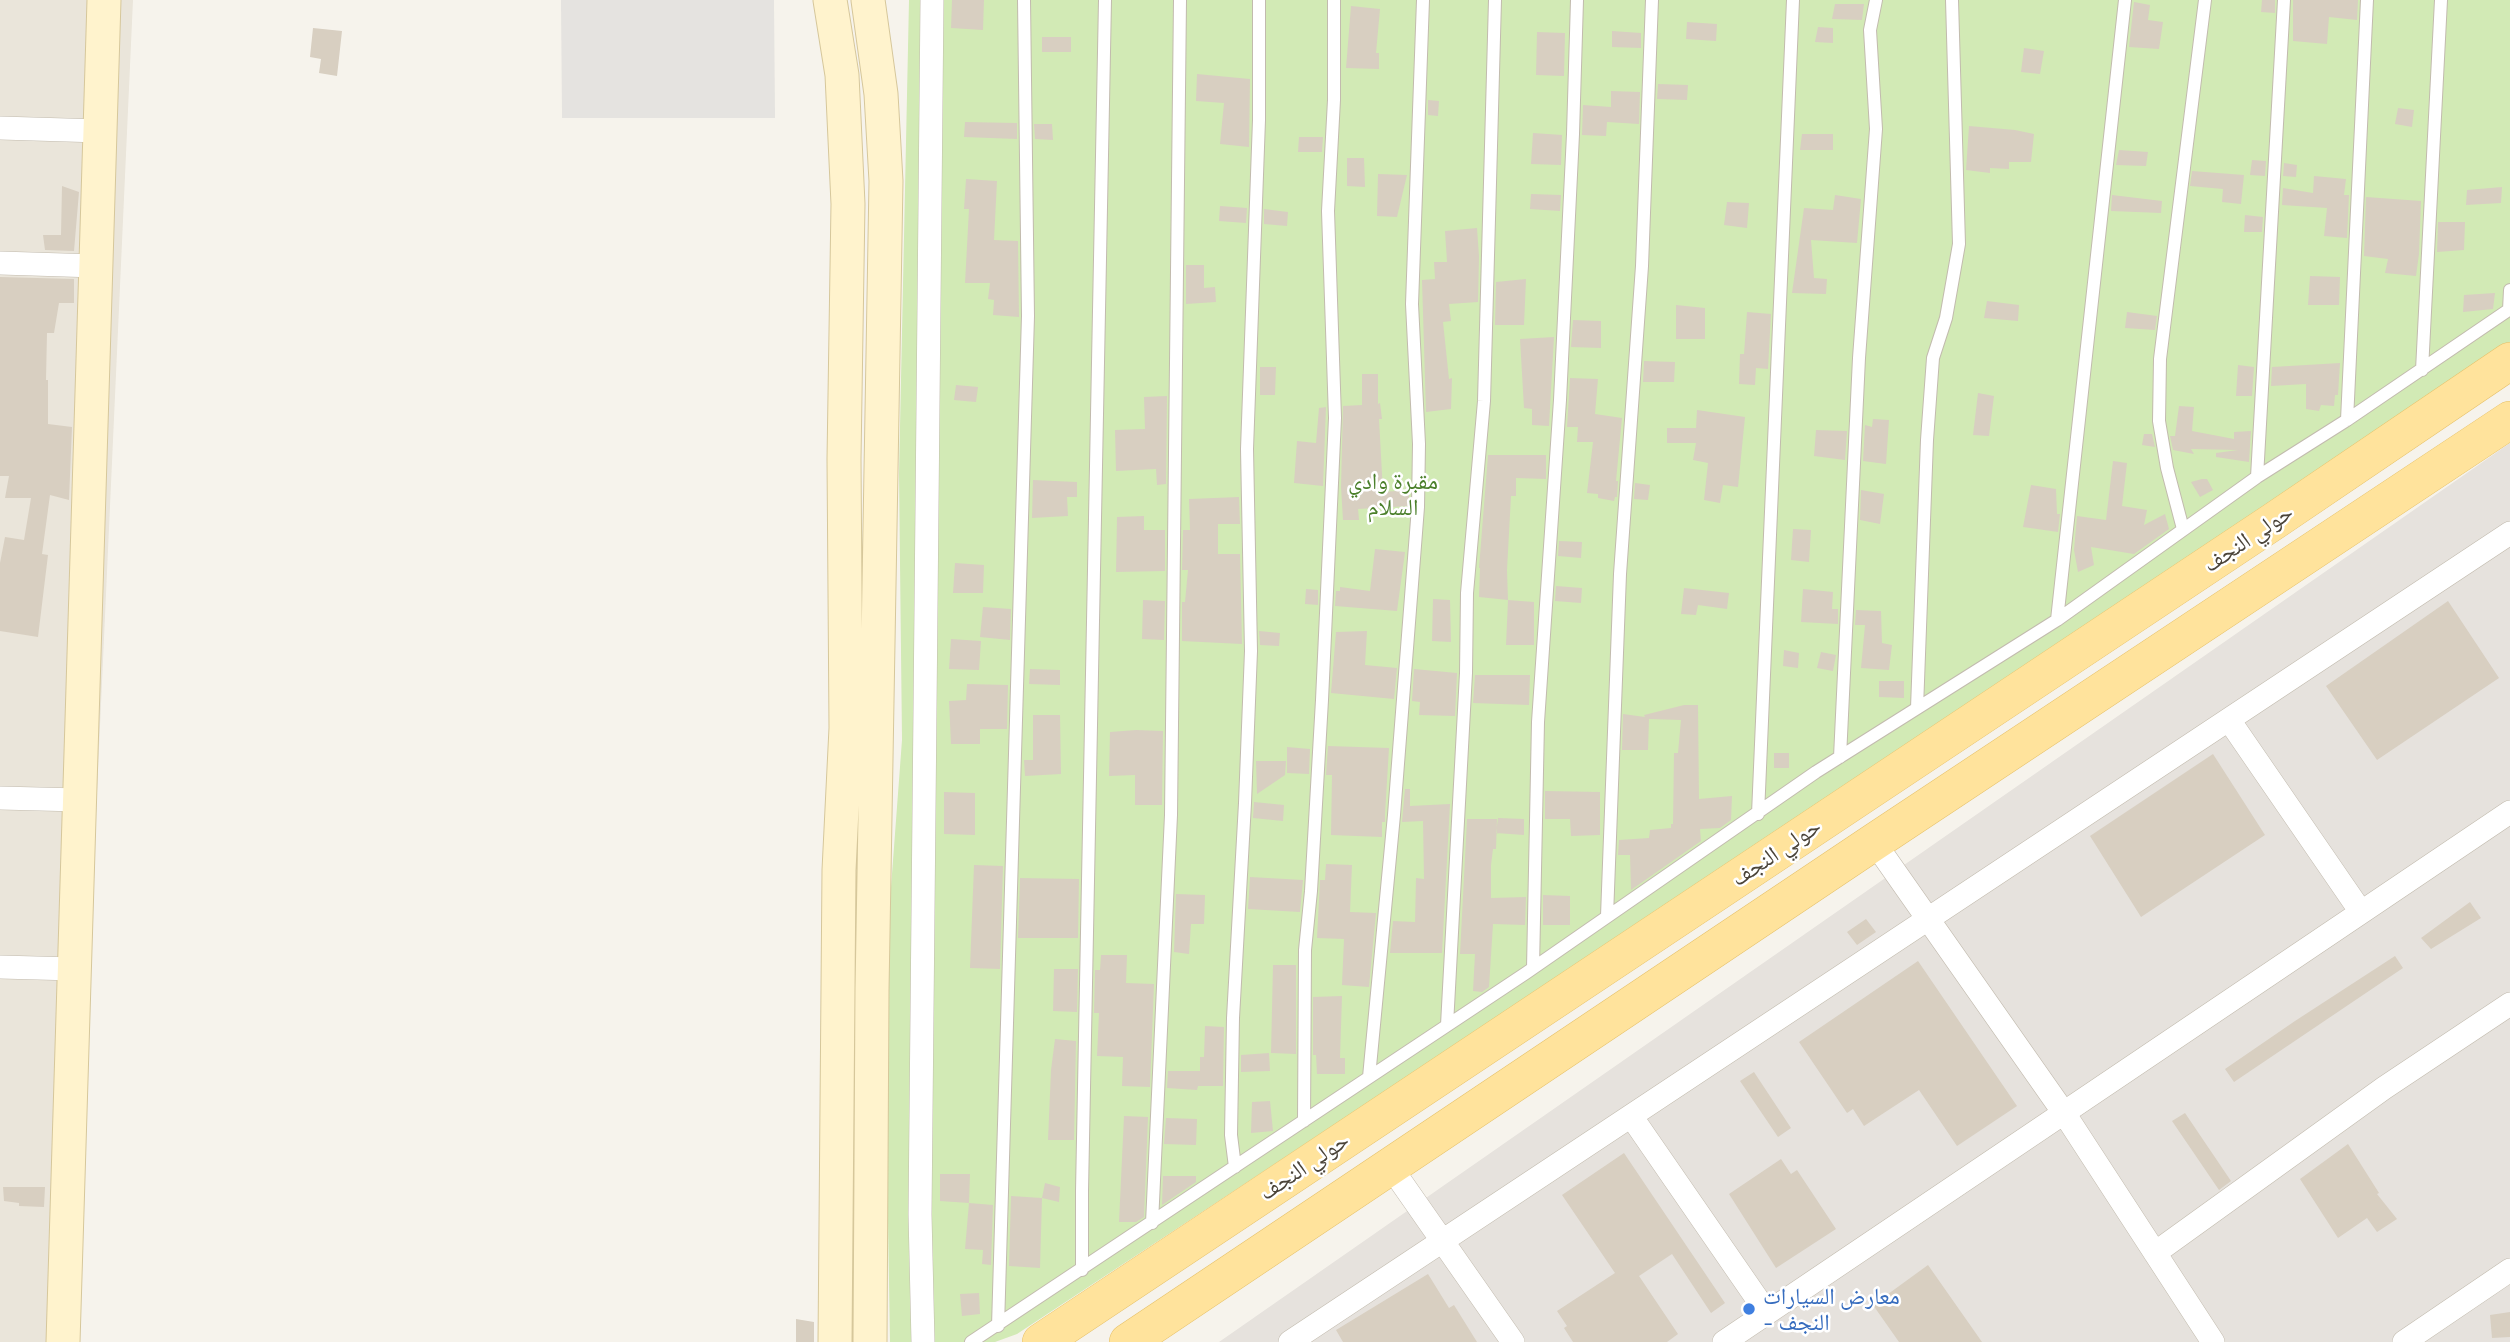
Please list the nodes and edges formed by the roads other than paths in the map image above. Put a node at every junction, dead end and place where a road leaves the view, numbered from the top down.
1 (104, 0) edge
2 (866, 0) edge
3 (932, 0) edge
4 (1024, 0) edge
5 (1105, 0) edge
6 (1180, 0) edge
7 (1259, 0) edge
8 (1334, 0) edge
9 (1423, 0) edge
10 (1495, 0) edge
11 (1577, 0) edge
12 (1652, 0) edge
13 (1793, 0) edge
14 (1876, 0) edge
15 (1952, 0) edge
16 (2125, 0) edge
17 (2205, 0) edge
18 (2284, 0) edge
19 (2367, 0) edge
20 (2441, 0) edge
21 (830, 1) edge
22 (877, 71) junction
23 (842, 75) junction
24 (0, 128) edge
25 (100, 131) junction
26 (0, 263) edge
27 (96, 266) junction
28 (2510, 290) edge
29 (2510, 310) edge
30 (2510, 361) edge
31 (2422, 370) junction
32 (2347, 420) junction
33 (2510, 420) edge
34 (2257, 477) junction
35 (2335, 479) junction
36 (2367, 515) junction
37 (2274, 521) junction
38 (2183, 529) junction
39 (2510, 533) edge
40 (2304, 558) junction
41 (2057, 620) junction
42 (1917, 708) junction
43 (2229, 720) junction
44 (1840, 757) junction
45 (0, 798) edge
46 (79, 800) junction
47 (2510, 812) edge
48 (1758, 814) junction
49 (1874, 842) junction
50 (2361, 912) junction
51 (1607, 916) junction
52 (1928, 919) junction
53 (0, 967) edge
54 (1533, 968) junction
55 (74, 969) junction
56 (2510, 1004) edge
57 (1447, 1025) junction
58 (1369, 1077) junction
59 (2064, 1113) junction
60 (1631, 1116) junction
61 (1304, 1121) junction
62 (1390, 1166) junction
63 (1235, 1167) junction
64 (1152, 1223) junction
65 (1443, 1241) junction
66 (2155, 1254) junction
67 (1082, 1270) junction
68 (2510, 1270) edge
69 (1767, 1313) junction
70 (998, 1326) junction
71 (63, 1342) edge
72 (835, 1342) edge
73 (870, 1342) edge
74 (923, 1342) edge
75 (971, 1342) edge
76 (1041, 1342) edge
77 (1128, 1342) edge
78 (1290, 1342) edge
79 (1513, 1342) edge
80 (1724, 1342) edge
81 (2213, 1342) edge
82 (2404, 1342) edge

1 - 25 main road
2 - 21 main road
2 - 22 main road
3 - 74 street
4 - 70 lane
5 - 67 lane
6 - 64 lane
7 - 63 lane
8 - 61 lane
9 - 58 lane
10 - 57 lane
11 - 54 lane
12 - 51 lane
13 - 48 lane
14 - 44 lane
15 - 42 lane
16 - 41 lane
17 - 38 lane
18 - 34 lane
19 - 32 lane
20 - 31 lane
21 - 23 main road
22 - 23 main road
22 - 73 main road
23 - 72 main road
24 - 25 street
25 - 27 main road
26 - 27 street
27 - 46 main road
28 - 29 lane
29 - 31 lane
30 - 35 main road, حولي النجف
31 - 32 lane
32 - 34 lane
33 - 36 main road, حولي النجف
34 - 38 lane
35 - 36 main road
35 - 37 main road, حولي النجف
36 - 40 main road, حولي النجف
37 - 40 main road
37 - 76 main road, حولي النجف
38 - 41 lane
39 - 43 street
40 - 49 main road, حولي النجف
41 - 42 lane
42 - 44 lane
43 - 50 street
43 - 52 street
44 - 48 lane
45 - 46 street
46 - 55 main road
47 - 50 street
48 - 51 lane
49 - 52 street
49 - 62 main road, حولي النجف
50 - 59 street
51 - 54 lane
52 - 59 street
52 - 60 street
53 - 55 street
54 - 57 lane
55 - 71 main road
56 - 66 street
57 - 58 lane
58 - 61 lane
59 - 66 street
59 - 69 street
60 - 65 street
60 - 69 street
61 - 63 lane
62 - 65 street
62 - 77 main road, حولي النجف
63 - 64 lane
64 - 67 lane
65 - 78 street
65 - 79 street
66 - 81 street
67 - 70 lane
68 - 82 street
69 - 80 street
70 - 75 lane

